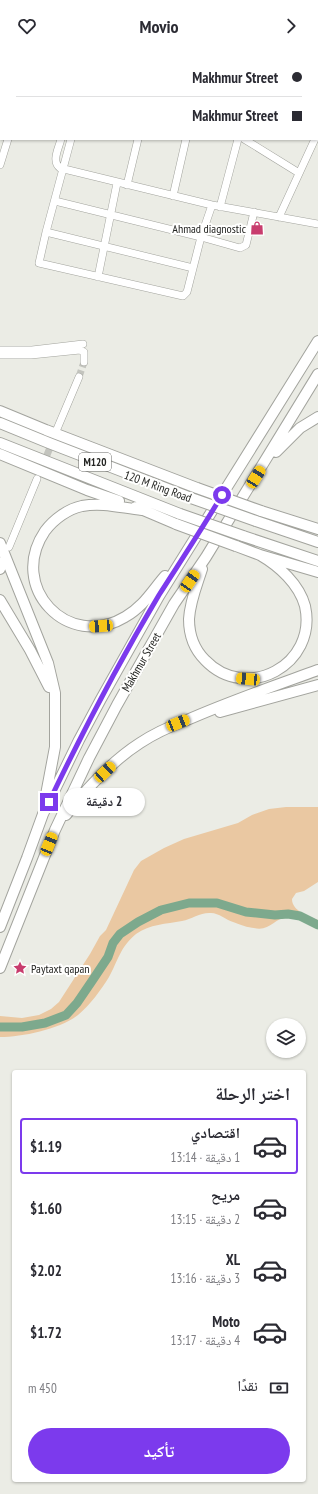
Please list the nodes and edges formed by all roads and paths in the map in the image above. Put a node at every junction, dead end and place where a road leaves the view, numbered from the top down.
1 (8, 140) edge
2 (61, 140) edge
3 (71, 140) edge
4 (138, 140) edge
5 (186, 140) edge
6 (238, 140) edge
7 (246, 140) edge
8 (314, 140) edge
9 (1, 157) edge
10 (0, 166) edge
11 (63, 169) junction
12 (299, 173) junction
13 (117, 183) junction
14 (127, 185) junction
15 (173, 196) junction
16 (55, 201) junction
17 (212, 205) junction
18 (220, 207) junction
19 (254, 212) junction
20 (110, 215) junction
21 (279, 217) junction
22 (318, 224) edge
23 (46, 232) junction
24 (201, 237) junction
25 (104, 246) junction
26 (193, 268) junction
27 (98, 277) junction
28 (318, 341) edge
29 (83, 344) dead end
30 (0, 350) edge
31 (0, 355) edge
32 (84, 362) dead end
33 (318, 374) edge
34 (79, 377) tunnel mouth
35 (0, 411) edge
36 (318, 417) edge
37 (0, 423) edge
38 (57, 428) dead end
39 (0, 443) edge
40 (0, 454) edge
41 (264, 463) junction
42 (37, 479) tunnel mouth
43 (142, 510) junction
44 (315, 528) edge
45 (318, 542) edge
46 (4, 545) edge
47 (260, 555) junction
48 (206, 557) junction
49 (183, 558) junction
50 (318, 562) edge
51 (318, 572) edge
52 (0, 593) edge
53 (159, 596) junction
54 (0, 600) edge
55 (174, 604) junction
56 (8, 613) junction
57 (318, 670) edge
58 (318, 685) edge
59 (56, 710) junction
60 (187, 720) junction
61 (43, 814) junction
62 (55, 830) junction
63 (0, 927) edge
64 (0, 968) edge

1 - 9 street
2 - 11 street
3 - 11 street
4 - 14 street
5 - 15 street
6 - 18 street
7 - 12 street
8 - 12 street
9 - 10 street
11 - 13 street
11 - 16 street
12 - 21 street
13 - 14 street
13 - 20 street
14 - 15 street
15 - 17 street
16 - 20 street
16 - 23 street
17 - 18 street
17 - 24 street
18 - 19 street
19 - 21 street
19 - 24 street
20 - 24 street
20 - 25 street
21 - 22 street
23 - 25 street
23 - 27 street
24 - 26 street
25 - 26 street
25 - 27 street
26 - 27 street
28 - 49 highway, Makhmur Street
29 - 30 street
31 - 32 street
33 - 41 highway, Makhmur Street
34 - 38 street
35 - 44 highway, bridge
36 - 41 highway
37 - 45 highway, 120 M Ring Road / M120, bridge
39 - 50 highway, 120 M Ring Road / M120, bridge
40 - 43 highway
41 - 48 highway, Makhmur Street
42 - 46 street
43 - 47 highway, bridge
43 - 49 highway
46 - 59 highway
47 - 48 highway
47 - 51 highway
48 - 55 highway, Makhmur Street
49 - 53 highway, Makhmur Street
52 - 56 highway
53 - 55 highway
53 - 61 highway, Makhmur Street
54 - 56 highway
55 - 62 highway, Makhmur Street
56 - 59 highway
57 - 60 highway
58 - 60 highway
59 - 61 highway
60 - 62 highway
61 - 63 highway, Makhmur Street
62 - 64 highway, Makhmur Street

